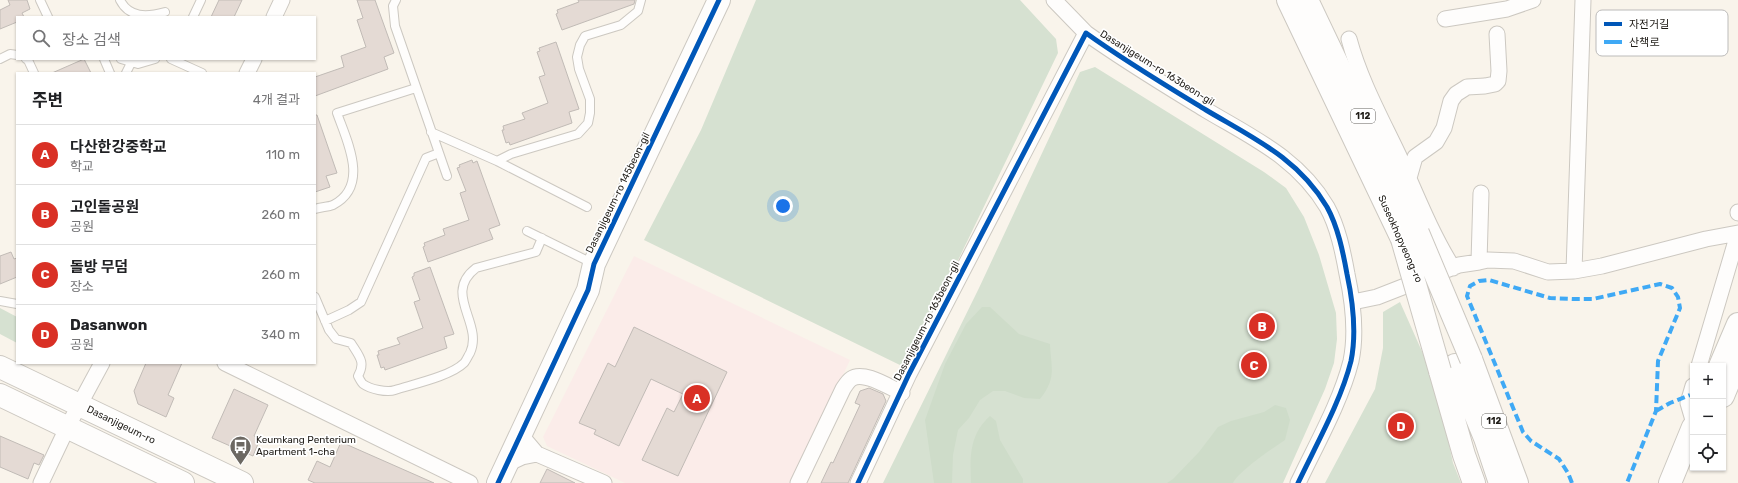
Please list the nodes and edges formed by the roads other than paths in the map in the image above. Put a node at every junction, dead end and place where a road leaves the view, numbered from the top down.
1 (40, 0) edge
2 (120, 0) edge
3 (201, 0) edge
4 (282, 0) edge
5 (396, 0) edge
6 (641, 0) edge
7 (719, 0) edge
8 (1054, 0) edge
9 (1288, 0) edge
10 (1307, 0) edge
11 (1533, 0) edge
12 (1583, 0) edge
13 (164, 12) dead end
14 (48, 16) edge
15 (193, 16) edge
16 (274, 16) edge
17 (1444, 19) dead end
18 (1086, 33) junction
19 (1497, 34) dead end
20 (1349, 39) dead end
21 (16, 55) edge
22 (0, 58) edge
23 (28, 60) edge
24 (104, 60) edge
25 (124, 60) edge
26 (146, 60) edge
27 (173, 60) edge
28 (254, 60) edge
29 (131, 63) junction
30 (34, 72) edge
31 (110, 72) edge
32 (126, 72) edge
33 (200, 72) edge
34 (248, 72) edge
35 (416, 88) junction
36 (431, 132) junction
37 (438, 152) junction
38 (496, 161) junction
39 (447, 176) dead end
40 (1409, 178) junction
41 (1481, 193) dead end
42 (587, 207) dead end
43 (316, 209) edge
44 (527, 231) dead end
45 (1738, 234) edge
46 (1410, 236) junction
47 (542, 238) junction
48 (1479, 262) junction
49 (594, 264) junction
50 (1453, 268) junction
51 (1574, 271) junction
52 (0, 301) edge
53 (316, 301) edge
54 (1353, 302) junction
55 (16, 304) edge
56 (325, 321) junction
57 (1738, 324) edge
58 (1738, 360) edge
59 (1700, 363) edge
60 (1721, 363) edge
61 (101, 364) edge
62 (227, 364) edge
63 (1455, 365) junction
64 (0, 367) edge
65 (1726, 389) edge
66 (902, 393) junction
67 (0, 395) edge
68 (1690, 396) edge
69 (79, 405) junction
70 (1690, 409) edge
71 (68, 426) junction
72 (520, 434) junction
73 (1690, 434) edge
74 (537, 454) junction
75 (1691, 471) edge
76 (503, 474) edge
77 (588, 480) edge
78 (41, 483) edge
79 (183, 483) edge
80 (242, 483) edge
81 (470, 483) edge
82 (482, 483) edge
83 (604, 483) edge
84 (798, 483) edge
85 (858, 483) edge
86 (1298, 483) edge
87 (1474, 483) edge
88 (1500, 483) edge
89 (1517, 483) edge
90 (1670, 483) edge
91 (1686, 483) edge

1 - 14 lane
2 - 13 lane
3 - 15 lane
4 - 16 street
5 - 35 lane
6 - 38 lane
7 - 49 main road, Dasanjigeum-ro 145beon-gil
8 - 18 street
9 - 46 main road, Suseokhopyeong-ro / 112
10 - 46 main road, Suseokhopyeong-ro / 112
11 - 17 street
12 - 51 street
18 - 54 street, Dasanjigeum-ro 163beon-gil
18 - 66 street, Dasanjigeum-ro 163beon-gil
19 - 40 street
20 - 40 street
21 - 22 lane
23 - 30 lane
24 - 31 lane
25 - 29 lane
26 - 29 lane
27 - 33 lane
28 - 34 street
29 - 32 lane
35 - 36 lane
35 - 43 lane
36 - 37 lane
36 - 38 lane
37 - 39 lane
37 - 56 lane
38 - 42 lane
40 - 50 street
41 - 48 street
44 - 47 lane
45 - 51 street
45 - 59 street
46 - 63 main road, Suseokhopyeong-ro / 112, bridge
46 - 63 main road, bridge
47 - 49 lane
47 - 56 lane
48 - 50 street
48 - 51 street
49 - 72 main road, Dasanjigeum-ro 145beon-gil
49 - 82 main road, Dasanjigeum-ro 145beon-gil
50 - 54 street
52 - 55 lane
53 - 56 lane
54 - 86 street, Dasanjigeum-ro 163beon-gil
57 - 60 main road
58 - 65 main road
61 - 69 street
62 - 81 street
63 - 87 main road
63 - 88 main road, Suseokhopyeong-ro / 112
63 - 89 main road, Suseokhopyeong-ro / 112
64 - 69 main road, Dasanjigeum-ro
66 - 84 street
66 - 85 street, Dasanjigeum-ro 163beon-gil
67 - 71 main road
68 - 70 street
69 - 71 street
69 - 80 main road, Dasanjigeum-ro
71 - 78 street
71 - 79 main road
72 - 74 street
72 - 76 main road, Dasanjigeum-ro 145beon-gil
73 - 90 main road
74 - 76 street
74 - 77 street
75 - 91 main road
77 - 83 street

